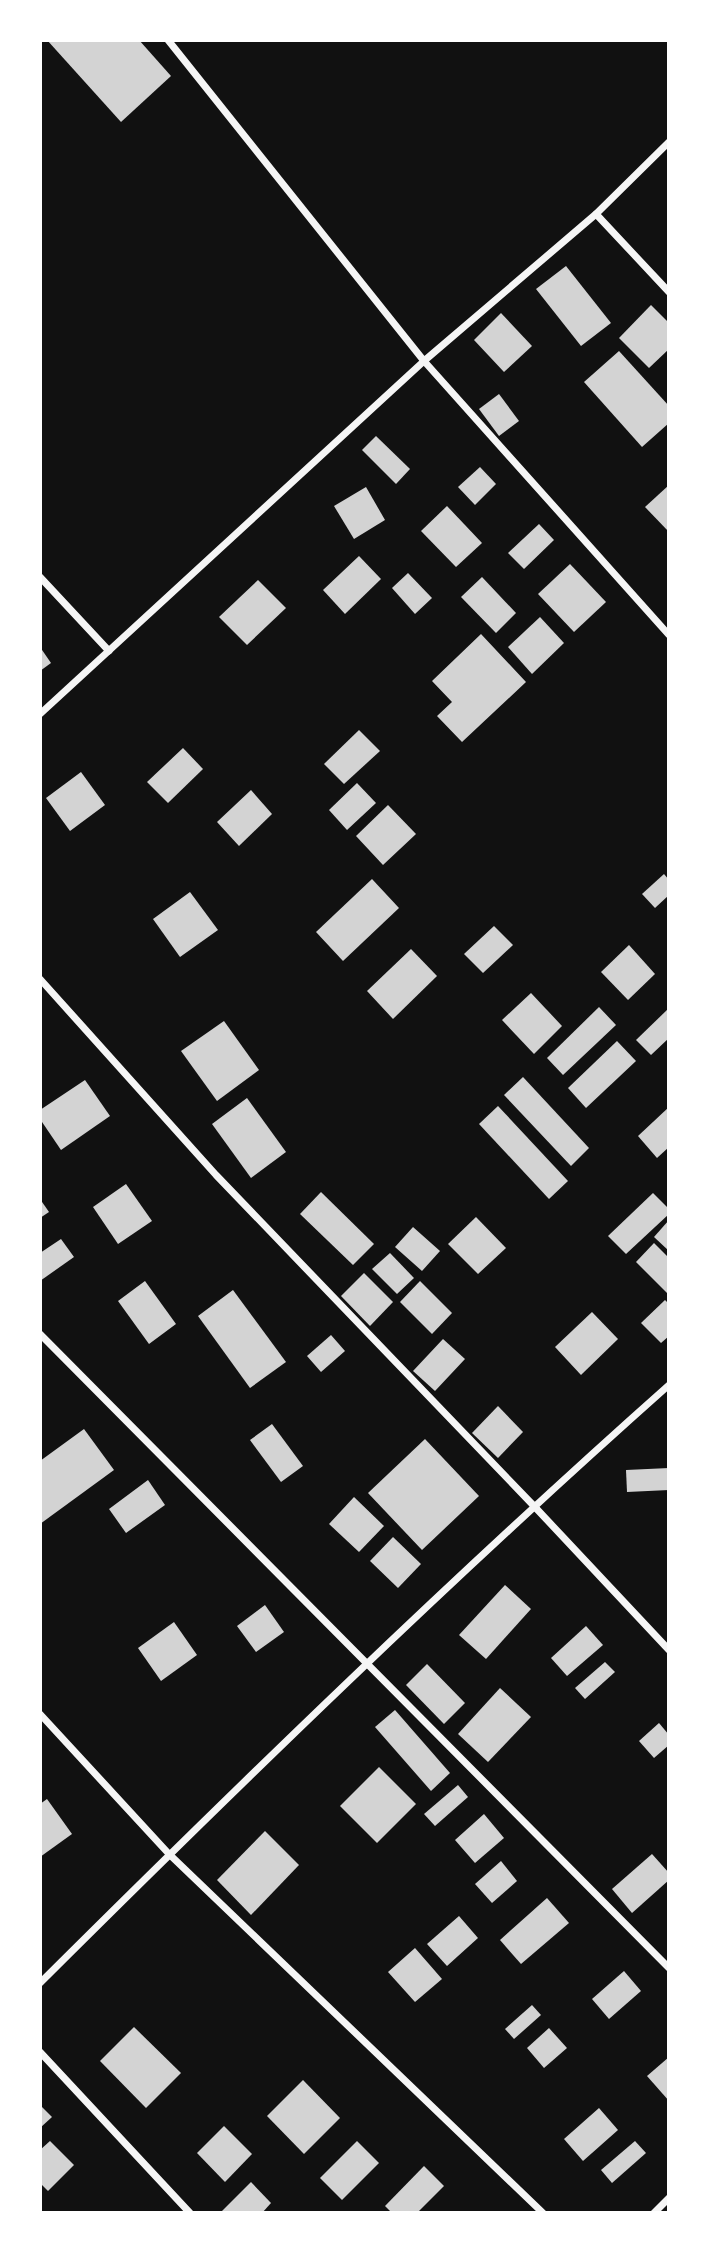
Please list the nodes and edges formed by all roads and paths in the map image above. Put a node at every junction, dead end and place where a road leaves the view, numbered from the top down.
1 (168, 40) edge
2 (669, 142) edge
3 (596, 214) junction
4 (669, 292) edge
5 (424, 361) junction
6 (40, 577) edge
7 (669, 635) edge
8 (109, 651) junction
9 (40, 714) edge
10 (40, 979) edge
11 (40, 1334) edge
12 (669, 1385) edge
13 (533, 1505) junction
14 (669, 1650) edge
15 (367, 1665) junction
16 (40, 1714) edge
17 (169, 1854) junction
18 (669, 1968) edge
19 (40, 1983) edge
20 (40, 2052) edge
21 (669, 2198) edge
22 (190, 2213) edge
23 (542, 2213) edge
24 (654, 2213) edge

1 - 5 street
2 - 3 street
3 - 4 street
3 - 5 street
5 - 7 street
5 - 8 street
6 - 8 street
8 - 9 street
10 - 13 street
11 - 15 street
12 - 13 street
13 - 14 street
13 - 15 street
15 - 17 street
15 - 18 street
16 - 17 street
17 - 19 street
17 - 23 street
20 - 22 street
21 - 24 street

